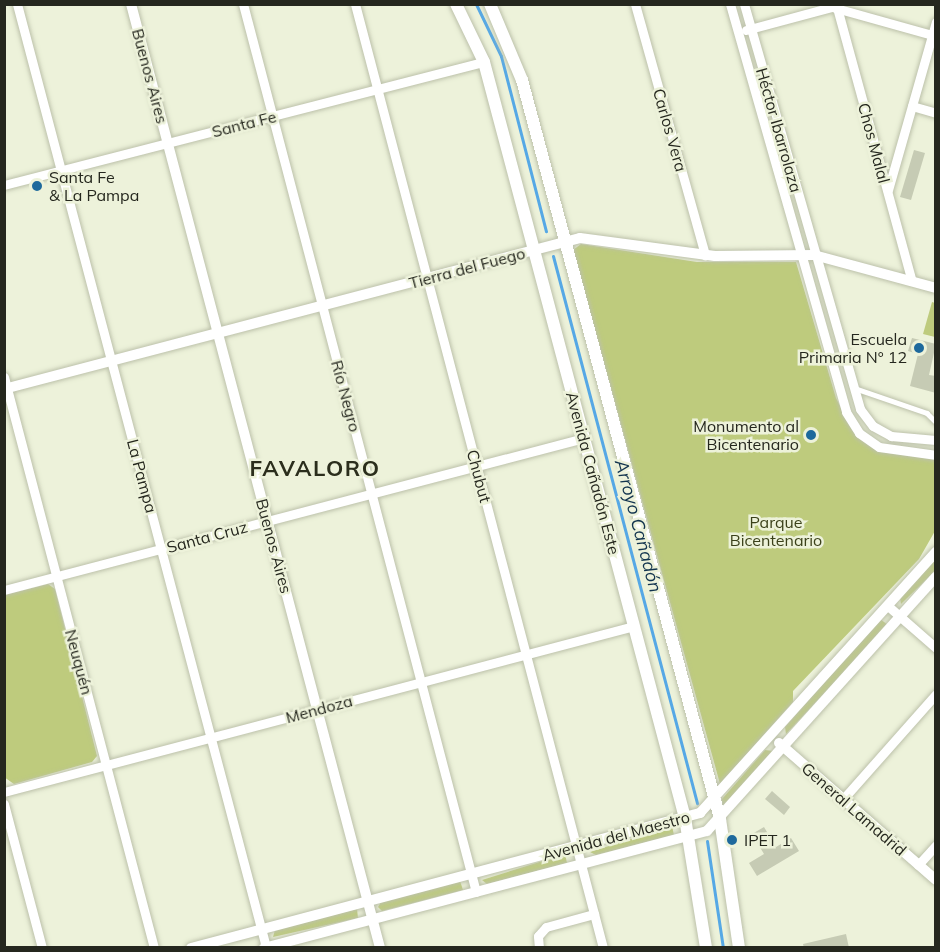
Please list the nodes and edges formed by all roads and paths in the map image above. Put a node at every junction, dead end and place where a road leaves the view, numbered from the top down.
1 (17, 4) edge
2 (131, 4) edge
3 (243, 4) edge
4 (355, 4) edge
5 (456, 4) edge
6 (490, 4) edge
7 (635, 4) edge
8 (730, 4) edge
9 (744, 4) edge
10 (837, 6) edge
11 (936, 22) edge
12 (751, 28) junction
13 (738, 32) junction
14 (932, 35) junction
15 (484, 62) junction
16 (378, 89) junction
17 (912, 106) junction
18 (936, 112) edge
19 (272, 116) junction
20 (168, 143) junction
21 (61, 170) junction
22 (4, 185) edge
23 (887, 190) junction
24 (566, 241) junction
25 (534, 250) junction
26 (799, 254) junction
27 (705, 255) junction
28 (814, 255) junction
29 (428, 278) junction
30 (912, 281) junction
31 (936, 288) edge
32 (322, 306) junction
33 (218, 333) junction
34 (111, 361) junction
35 (851, 384) junction
36 (5, 385) edge
37 (936, 422) edge
38 (584, 438) junction
39 (936, 440) edge
40 (936, 455) edge
41 (477, 466) junction
42 (372, 494) junction
43 (268, 521) junction
44 (161, 549) junction
45 (936, 552) edge
46 (57, 576) junction
47 (936, 576) edge
48 (4, 590) edge
49 (888, 606) junction
50 (900, 616) junction
51 (634, 626) junction
52 (936, 648) edge
53 (526, 654) junction
54 (421, 682) junction
55 (936, 694) edge
56 (317, 709) junction
57 (772, 737) junction
58 (211, 738) junction
59 (784, 747) junction
60 (106, 765) junction
61 (4, 792) edge
62 (843, 799) junction
63 (716, 801) junction
64 (4, 804) edge
65 (685, 818) junction
66 (720, 819) junction
67 (689, 836) junction
68 (936, 845) edge
69 (577, 846) junction
70 (581, 864) junction
71 (918, 865) junction
72 (472, 874) junction
73 (936, 880) edge
74 (476, 892) junction
75 (368, 901) junction
76 (594, 914) junction
77 (373, 919) junction
78 (261, 929) junction
79 (265, 947) edge
80 (42, 948) edge
81 (154, 948) edge
82 (191, 948) edge
83 (380, 948) edge
84 (539, 948) edge
85 (603, 948) edge
86 (706, 948) edge
87 (739, 948) edge

1 - 21 street, La Pampa
2 - 20 street, Buenos Aires
3 - 19 street, Río Negro
4 - 16 street, Chubut
5 - 15 main road, Avenida Cañadón Este
6 - 24 main road, Avenida Cañadón Este
7 - 27 street, Carlos Vera
8 - 13 street, Héctor Ibarrolaza
9 - 12 street, Héctor Ibarrolaza
10 - 12 street
10 - 14 street
10 - 23 street, Chos Malal
11 - 14 street
12 - 13 street
12 - 28 street, Héctor Ibarrolaza
13 - 26 street, Héctor Ibarrolaza
14 - 17 street
15 - 16 street, Santa Fe
15 - 25 main road, Avenida Cañadón Este
16 - 19 street, Santa Fe
16 - 29 street, Chubut
17 - 18 street
17 - 23 street
19 - 20 street, Santa Fe
19 - 32 street, Río Negro
20 - 21 street, Santa Fe
20 - 33 street, Buenos Aires
21 - 22 street, Santa Fe
21 - 34 street, La Pampa
23 - 30 street, Chos Malal
24 - 25 street, Tierra del Fuego
24 - 27 street, Tierra del Fuego
24 - 63 main road, Avenida Cañadón Este
25 - 29 street, Tierra del Fuego
25 - 38 main road, Avenida Cañadón Este
26 - 27 street, Tierra del Fuego
26 - 28 street, Tierra del Fuego
26 - 40 street, Héctor Ibarrolaza
28 - 30 street, Tierra del Fuego
28 - 35 street, Héctor Ibarrolaza
29 - 32 street, Tierra del Fuego
29 - 41 street, Chubut
30 - 31 street, Tierra del Fuego
32 - 33 street, Tierra del Fuego
32 - 42 street, Río Negro
33 - 34 street, Tierra del Fuego
33 - 43 street, Buenos Aires
34 - 36 street, Tierra del Fuego
34 - 44 street, La Pampa
35 - 37 lane
35 - 39 street, Héctor Ibarrolaza
36 - 46 street, Neuquén
38 - 41 street, Santa Cruz
38 - 51 main road, Avenida Cañadón Este
41 - 42 street, Santa Cruz
41 - 53 street, Chubut
42 - 43 street, Santa Cruz
42 - 54 street, Río Negro
43 - 44 street, Santa Cruz
43 - 56 street, Buenos Aires
44 - 46 street, Santa Cruz
44 - 58 street, La Pampa
45 - 49 street, Avenida del Maestro
46 - 48 street, Santa Cruz
46 - 60 street, Neuquén
47 - 50 street, Avenida del Maestro
49 - 50 street
49 - 57 street, Avenida del Maestro
50 - 52 street
50 - 59 street, Avenida del Maestro
51 - 53 street, Mendoza
51 - 65 main road, Avenida Cañadón Este
53 - 54 street, Mendoza
53 - 69 street, Chubut
54 - 56 street, Mendoza
54 - 72 street, Río Negro
55 - 62 street
56 - 58 street, Mendoza
56 - 75 street, Buenos Aires
57 - 59 street, General Lamadrid
57 - 63 street, Avenida del Maestro
58 - 60 street, Mendoza
58 - 78 street, La Pampa
59 - 62 street, General Lamadrid
59 - 66 street, Avenida del Maestro
60 - 61 street, Mendoza
60 - 81 street, Neuquén
62 - 71 street, General Lamadrid
63 - 65 street, Avenida del Maestro
63 - 66 main road, Avenida Cañadón Este
64 - 80 street
65 - 67 main road, Avenida Cañadón Este
65 - 69 street, Avenida del Maestro
66 - 67 street, Avenida del Maestro
66 - 87 main road, Avenida Cañadón Este
67 - 70 street, Avenida del Maestro
67 - 86 main road, Avenida Cañadón Este
68 - 71 street
69 - 70 street, Chubut
69 - 72 street, Avenida del Maestro
70 - 74 street, Avenida del Maestro
70 - 76 street, Chubut
71 - 73 street, General Lamadrid
72 - 74 street, Río Negro
72 - 75 street, Avenida del Maestro
74 - 77 street, Avenida del Maestro
75 - 77 street, Buenos Aires
75 - 78 street, Avenida del Maestro
76 - 84 street
76 - 85 street, Chubut
77 - 79 street, Avenida del Maestro
77 - 83 street, Buenos Aires
78 - 79 street, La Pampa
78 - 82 street, Avenida del Maestro

